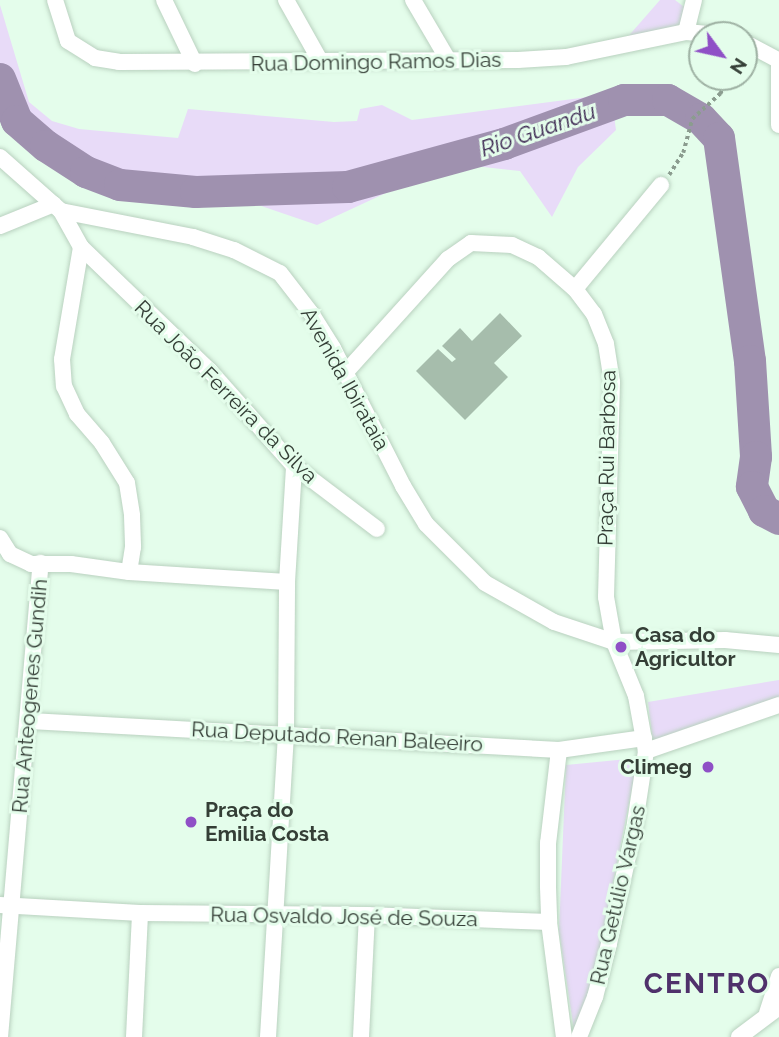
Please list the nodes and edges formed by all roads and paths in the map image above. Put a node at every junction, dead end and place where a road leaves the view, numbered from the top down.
1 (55, 0) edge
2 (164, 0) edge
3 (286, 0) edge
4 (413, 0) edge
5 (690, 2) edge
6 (687, 32) joint
7 (758, 49) edge
8 (447, 58) junction
9 (779, 60) edge
10 (321, 62) junction
11 (195, 64) junction
12 (722, 91) edge
13 (779, 125) edge
14 (0, 157) edge
15 (661, 185) joint
16 (57, 208) junction
17 (0, 226) edge
18 (81, 247) junction
19 (575, 289) junction
20 (345, 373) junction
21 (294, 466) junction
22 (377, 529) dead end
23 (0, 538) edge
24 (41, 563) junction
25 (129, 572) junction
26 (287, 582) junction
27 (614, 642) junction
28 (779, 645) edge
29 (779, 705) edge
30 (30, 721) junction
31 (286, 732) junction
32 (645, 745) junction
33 (559, 750) junction
34 (5, 906) edge
35 (140, 913) junction
36 (276, 914) junction
37 (367, 915) junction
38 (549, 922) junction
39 (779, 976) edge
40 (775, 1015) edge
41 (0, 1037) edge
42 (134, 1037) edge
43 (268, 1037) edge
44 (361, 1037) edge
45 (564, 1037) edge
46 (579, 1037) edge
47 (739, 1037) edge

1 - 11 street, Rua Domingo Ramos Dias
2 - 11 street
3 - 10 street
4 - 8 street
5 - 6 street
6 - 8 street, Rua Domingo Ramos Dias
7 - 9 street
8 - 10 street, Rua Domingo Ramos Dias
9 - 13 street
10 - 11 street, Rua Domingo Ramos Dias
12 - 15 path
14 - 16 street, Avenida Ibirataia
15 - 19 street
16 - 17 street
16 - 18 street, Rua João Ferreira da Silva
16 - 20 street, Avenida Ibirataia
18 - 21 street, Rua João Ferreira da Silva
18 - 25 street
19 - 20 street, Praça Rui Barbosa
19 - 27 street, Praça Rui Barbosa
20 - 27 street, Avenida Ibirataia
21 - 22 street, Rua João Ferreira da Silva
21 - 26 street
23 - 24 street
24 - 25 street
24 - 30 street, Rua Anteogenes Gundih
25 - 26 street
26 - 31 street
27 - 28 street, Avenida Ibirataia
27 - 32 street, Praça Rui Barbosa
29 - 32 street, Rua Deputado Renan Baleeiro
30 - 31 street, Rua Deputado Renan Baleeiro
30 - 34 street, Rua Anteogenes Gundih
31 - 33 street, Rua Deputado Renan Baleeiro
31 - 36 street
32 - 33 street, Rua Deputado Renan Baleeiro
32 - 46 street, Rua Getúlio Vargas
33 - 38 street
34 - 35 street, Rua Osvaldo José de Souza
34 - 41 street, Rua Anteogenes Gundih
35 - 36 street, Rua Osvaldo José de Souza
35 - 42 street
36 - 37 street, Rua Osvaldo José de Souza
36 - 43 street
37 - 38 street, Rua Osvaldo José de Souza
37 - 44 street
38 - 45 street
39 - 40 street
40 - 47 street

